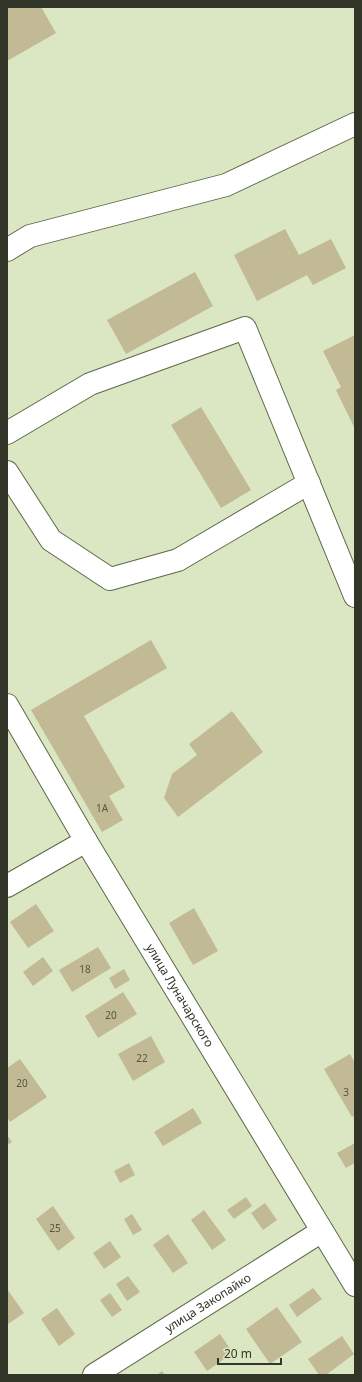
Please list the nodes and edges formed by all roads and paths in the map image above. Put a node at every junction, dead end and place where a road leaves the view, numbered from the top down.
1 (355, 124) edge
2 (7, 250) edge
3 (7, 434) edge
4 (7, 472) edge
5 (309, 483) junction
6 (355, 596) edge
7 (7, 705) edge
8 (86, 841) junction
9 (7, 886) edge
10 (322, 1231) junction
11 (355, 1285) edge
12 (94, 1375) edge

1 - 2 street
3 - 5 street
4 - 5 street
5 - 6 street
7 - 8 street, улица Луначарского
8 - 9 street
8 - 10 street, улица Луначарского
10 - 11 street, улица Луначарского
10 - 12 street, улица Закопайко

